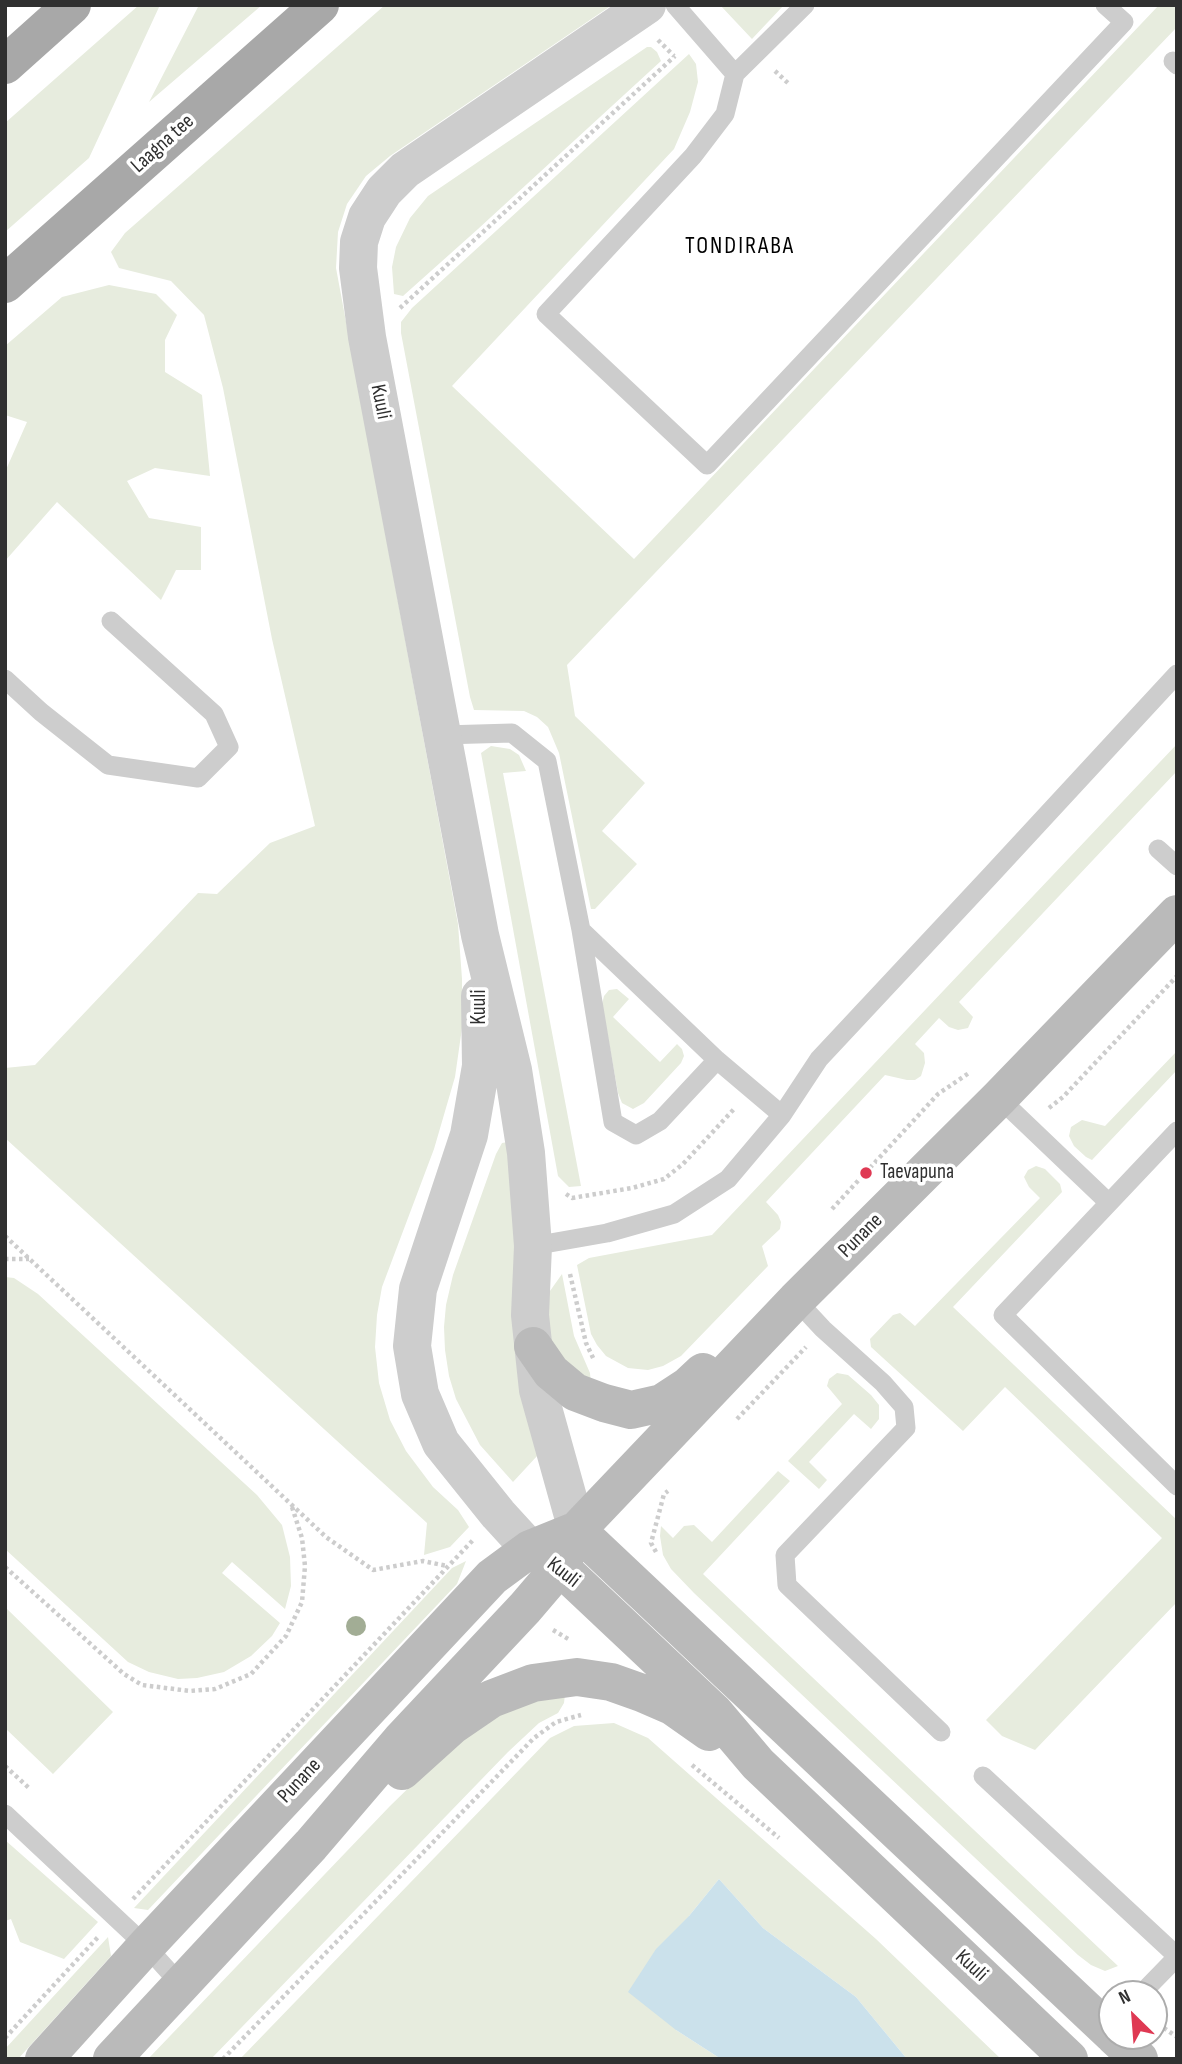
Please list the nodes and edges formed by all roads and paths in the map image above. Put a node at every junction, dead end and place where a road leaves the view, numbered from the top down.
1 (72, 5) edge
2 (320, 5) edge
3 (676, 5) edge
4 (805, 5) edge
5 (1105, 5) edge
6 (648, 22) edge
7 (700, 33) junction
8 (674, 57) junction
9 (5, 65) edge
10 (736, 74) junction
11 (5, 284) edge
12 (392, 316) dead end
13 (111, 621) dead end
14 (1177, 674) edge
15 (5, 679) edge
16 (443, 735) junction
17 (1158, 849) dead end
18 (1177, 866) edge
19 (1177, 914) edge
20 (581, 930) junction
21 (480, 934) junction
22 (717, 1060) junction
23 (752, 1090) junction
24 (999, 1098) junction
25 (782, 1115) junction
26 (1177, 1131) edge
27 (564, 1192) dead end
28 (1109, 1203) junction
29 (5, 1237) edge
30 (549, 1243) junction
31 (5, 1259) edge
32 (29, 1259) junction
33 (796, 1300) junction
34 (533, 1346) junction
35 (596, 1364) dead end
36 (1177, 1486) edge
37 (291, 1506) junction
38 (576, 1530) junction
39 (545, 1558) junction
40 (448, 1566) dead end
41 (5, 1567) edge
42 (591, 1714) dead end
43 (941, 1732) dead end
44 (691, 1764) dead end
45 (758, 1764) junction
46 (5, 1766) edge
47 (983, 1776) dead end
48 (29, 1788) dead end
49 (5, 1814) edge
50 (784, 1842) dead end
51 (311, 1845) junction
52 (146, 1946) junction
53 (1177, 1956) edge
54 (1154, 1980) edge
55 (181, 1984) junction
56 (1098, 2019) edge
57 (44, 2059) edge
58 (112, 2059) edge
59 (223, 2059) edge
60 (1069, 2059) edge

1 - 9 main road
2 - 11 main road, Laagna tee
3 - 7 lane
4 - 10 lane
5 - 10 lane
6 - 8 path
6 - 16 street, Kuuli
7 - 8 path
7 - 10 lane
8 - 12 path
13 - 15 lane
14 - 25 lane
16 - 20 lane
16 - 21 street, Kuuli
17 - 18 lane
19 - 24 main road, Punane
20 - 22 lane
20 - 22 lane
21 - 30 street, Kuuli
21 - 39 street, Kuuli
22 - 23 lane
23 - 25 lane
23 - 27 path
24 - 28 lane
24 - 33 main road, Punane
25 - 30 lane
26 - 28 lane
28 - 36 lane
29 - 32 path
30 - 34 street, Kuuli
30 - 35 path
31 - 32 path
32 - 37 path
33 - 34 main road
33 - 38 main road, Punane
33 - 43 lane
34 - 38 street, Kuuli
37 - 40 path
37 - 41 path
38 - 39 main road, Punane
38 - 56 main road, Kuuli
39 - 45 main road, Kuuli
39 - 51 main road, Punane
39 - 52 main road, Punane
42 - 59 path
44 - 50 path
45 - 51 main road
45 - 60 main road, Kuuli
46 - 48 path
47 - 53 lane
49 - 52 lane
51 - 55 main road, Punane
52 - 55 lane
52 - 57 main road, Punane
53 - 54 lane
55 - 58 main road, Punane

